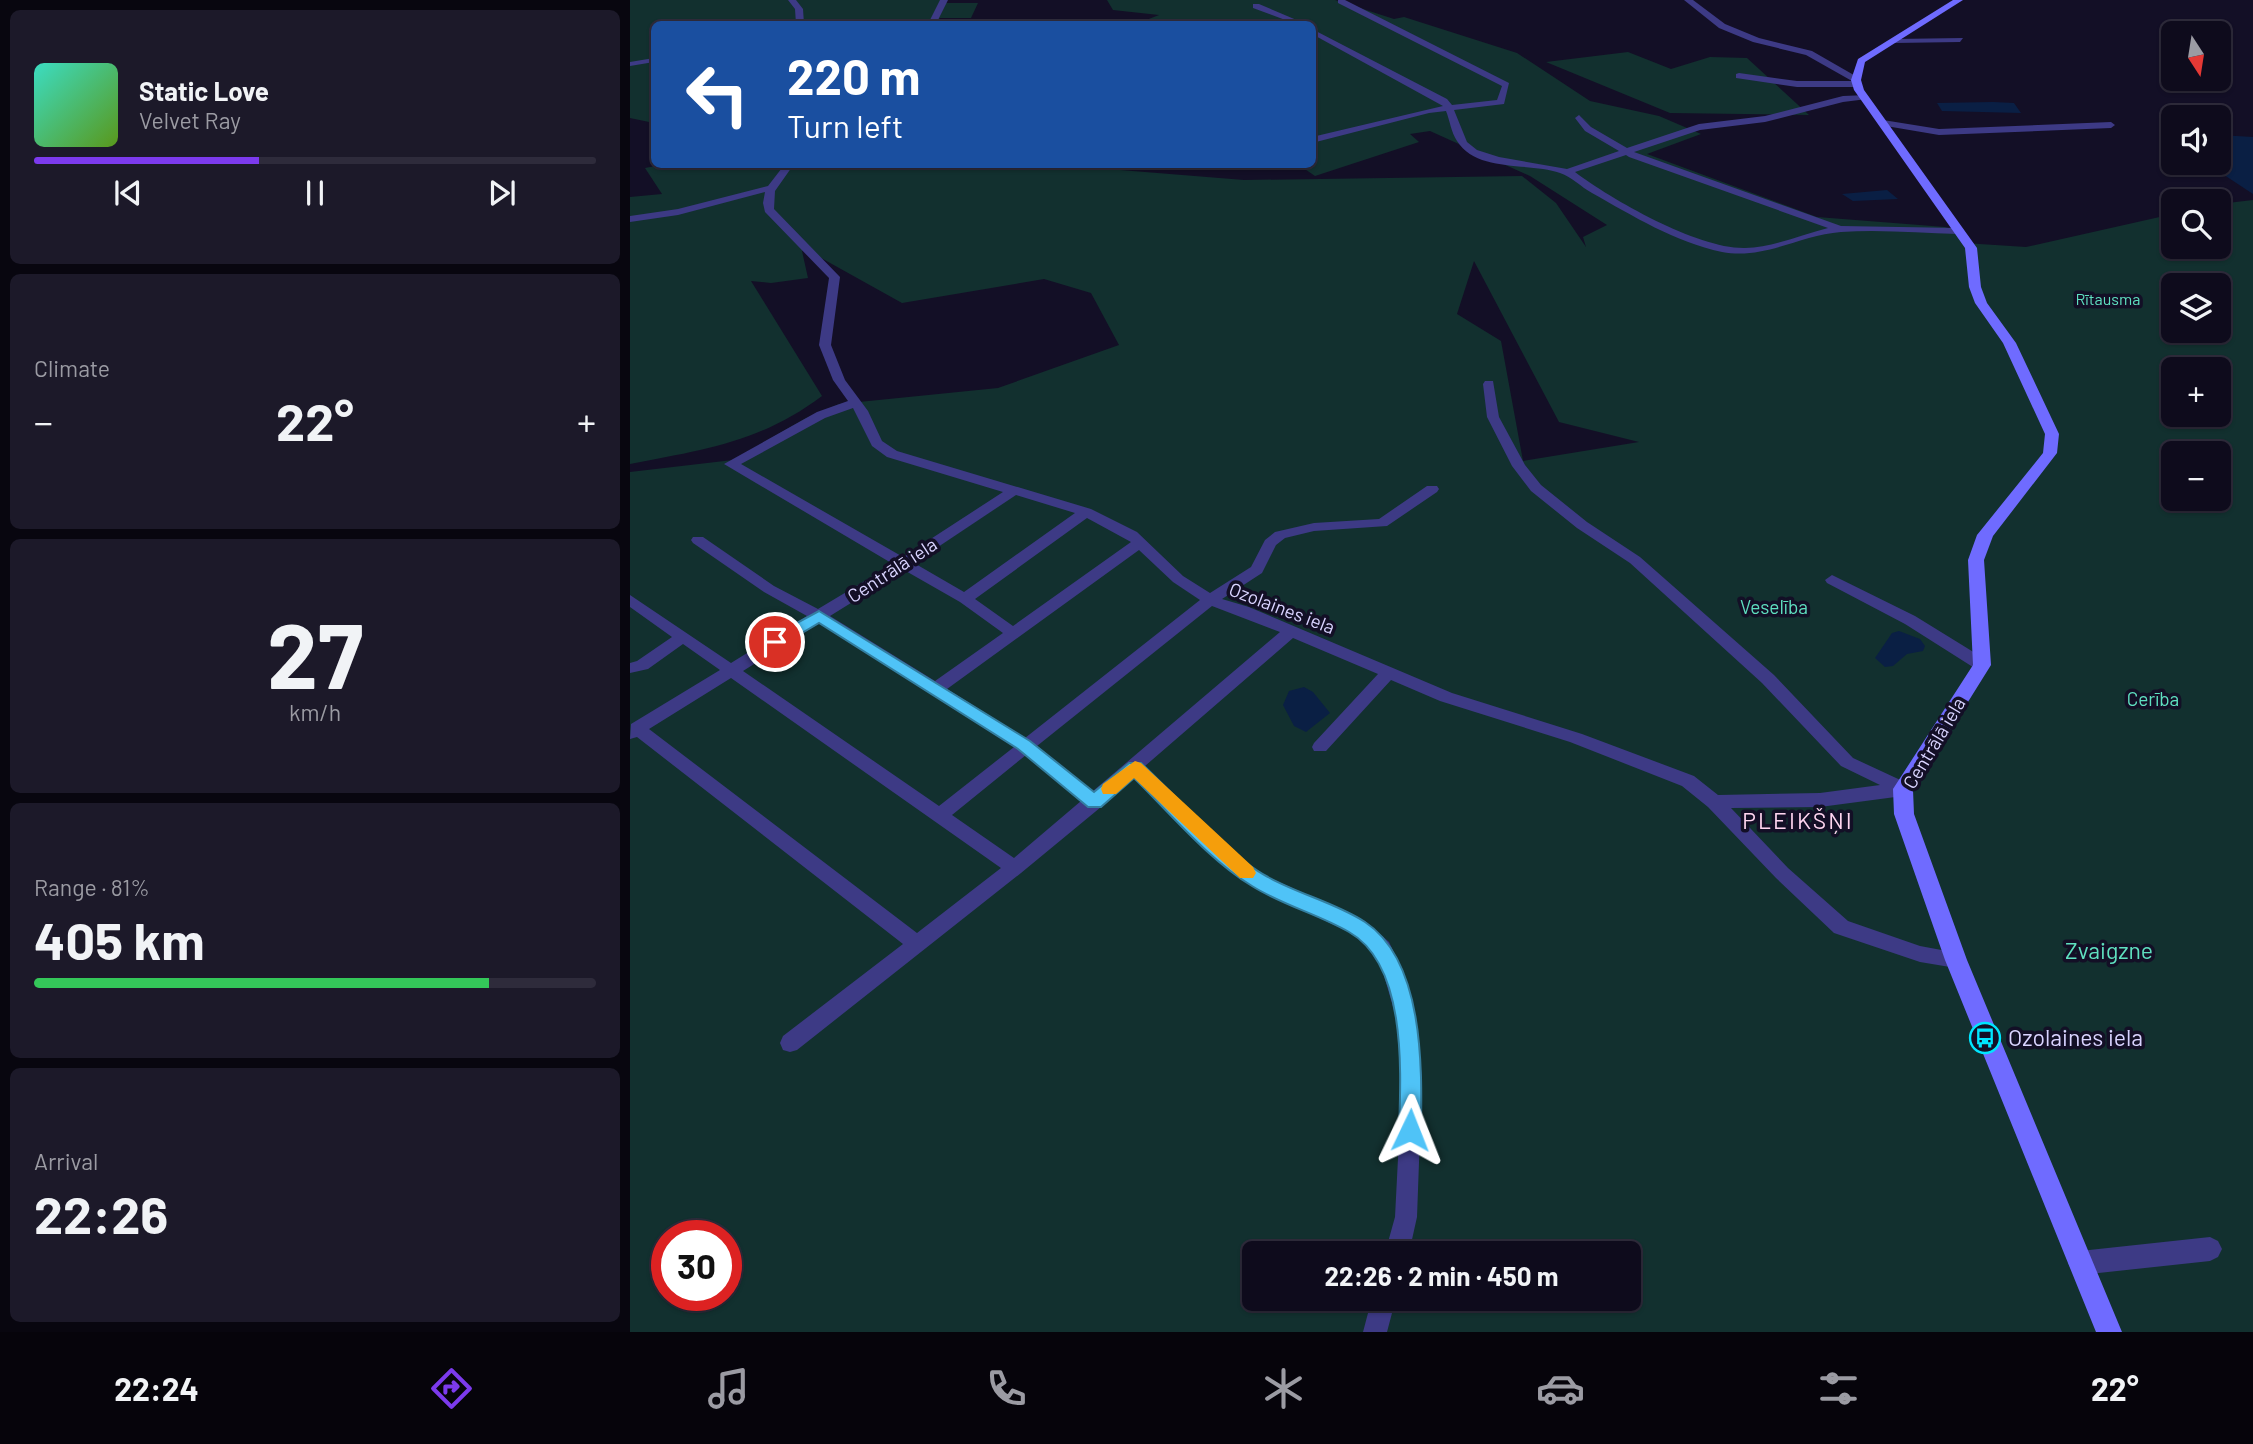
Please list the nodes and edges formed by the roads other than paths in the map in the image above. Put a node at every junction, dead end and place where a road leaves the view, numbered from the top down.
1 (792, 0) edge
2 (944, 0) edge
3 (1688, 0) edge
4 (1959, 0) edge
5 (1341, 1) edge
6 (1256, 6) dead end
7 (800, 21) edge
8 (934, 21) edge
9 (1294, 21) edge
10 (1316, 33) edge
11 (1960, 40) dead end
12 (1894, 41) junction
13 (651, 60) edge
14 (630, 64) edge
15 (1740, 76) dead end
16 (1857, 78) junction
17 (1864, 97) junction
18 (1451, 109) junction
19 (1579, 118) dead end
20 (1883, 123) junction
21 (2110, 125) dead end
22 (1316, 139) edge
23 (1628, 152) junction
24 (787, 168) edge
25 (1567, 172) junction
26 (770, 188) junction
27 (630, 219) edge
28 (1840, 229) junction
29 (1958, 231) junction
30 (1489, 384) dead end
31 (855, 403) junction
32 (1016, 489) junction
33 (1432, 489) dead end
34 (1086, 512) junction
35 (698, 540) dead end
36 (1141, 542) junction
37 (901, 565) junction
38 (1832, 580) dead end
39 (630, 600) edge
40 (965, 600) junction
41 (1210, 600) junction
42 (819, 616) junction
43 (1291, 631) junction
44 (1014, 634) junction
45 (682, 637) junction
46 (1982, 665) junction
47 (631, 668) edge
48 (731, 668) junction
49 (1389, 672) junction
50 (934, 690) junction
51 (634, 730) edge
52 (1024, 745) junction
53 (1320, 747) dead end
54 (1135, 767) junction
55 (1903, 789) junction
56 (1095, 802) junction
57 (1714, 802) junction
58 (939, 815) junction
59 (1015, 868) junction
60 (917, 944) junction
61 (1956, 960) junction
62 (790, 1044) dead end
63 (1399, 1241) edge
64 (2210, 1249) dead end
65 (2080, 1263) junction
66 (1381, 1311) edge
67 (1375, 1332) edge
68 (2109, 1332) edge

1 - 7 street
2 - 8 street
3 - 16 street
4 - 12 street
5 - 18 street
6 - 9 street
10 - 18 street
11 - 12 street
12 - 16 street
13 - 14 street
15 - 16 street
16 - 17 street
17 - 20 street
17 - 23 street
18 - 22 street
18 - 25 street
19 - 23 street
20 - 21 street
20 - 29 street
23 - 25 street
23 - 28 street
24 - 26 street
25 - 28 street
26 - 27 street
26 - 31 street, Ozolaines iela
28 - 29 street
29 - 46 street
30 - 55 street
31 - 32 street, Ozolaines iela
31 - 37 street
32 - 34 street, Ozolaines iela
32 - 37 street, Centrālā iela
33 - 41 street
34 - 36 street, Ozolaines iela
34 - 40 street
35 - 42 street
36 - 41 street, Ozolaines iela
36 - 44 street
37 - 40 street
37 - 42 street, Centrālā iela
38 - 46 street
39 - 45 street
40 - 44 street
41 - 43 street, Ozolaines iela
41 - 52 street
42 - 48 street, Centrālā iela
42 - 50 street
43 - 49 street, Ozolaines iela
43 - 54 street
44 - 50 street
45 - 47 street
45 - 48 street
46 - 55 street, Centrālā iela
48 - 51 street, Centrālā iela
48 - 58 street
49 - 53 street
49 - 57 street, Ozolaines iela
50 - 52 street
51 - 60 street
52 - 56 street
52 - 58 street
54 - 56 street
54 - 63 street
55 - 57 street
55 - 61 street, Centrālā iela
56 - 59 street
57 - 61 street, Ozolaines iela
58 - 59 street
59 - 60 street
60 - 62 street
61 - 65 street, Centrālā iela
64 - 65 street
65 - 68 street, Centrālā iela
66 - 67 street

